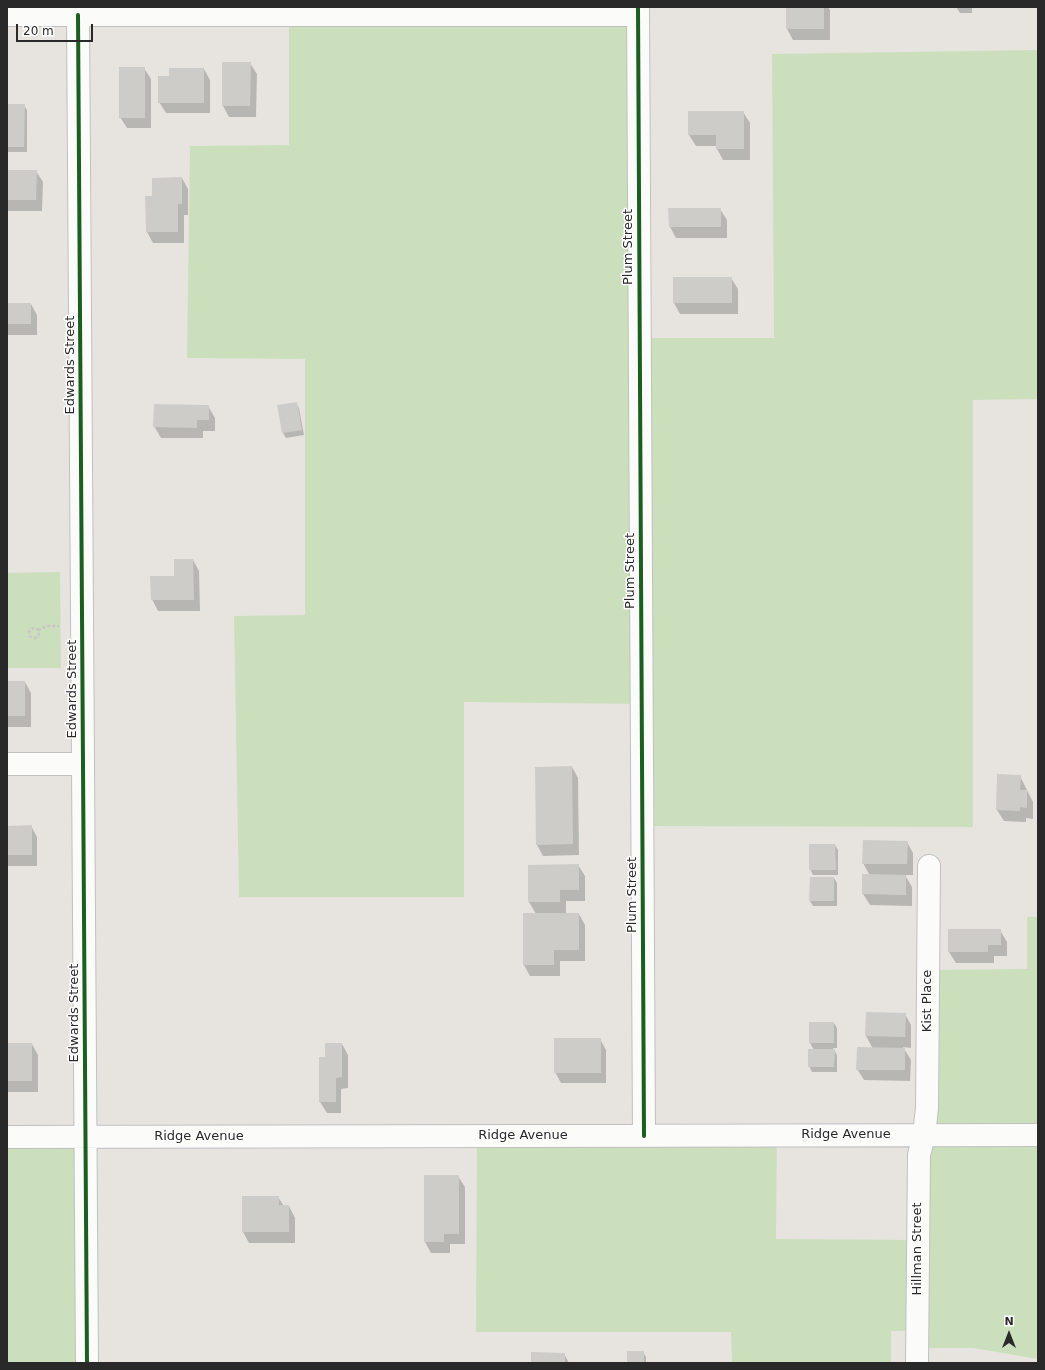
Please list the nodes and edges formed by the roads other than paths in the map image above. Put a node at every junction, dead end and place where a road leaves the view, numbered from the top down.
1 (327, 11) edge
2 (638, 11) edge
3 (7, 15) edge
4 (78, 15) junction
5 (7, 764) edge
6 (83, 764) junction
7 (929, 866) dead end
8 (924, 1135) junction
9 (1038, 1135) edge
10 (644, 1136) junction
11 (7, 1137) edge
12 (86, 1137) junction
13 (87, 1363) edge
14 (917, 1363) edge

1 - 2 street
1 - 4 street
2 - 10 street, Plum Street
3 - 4 street
4 - 6 street, Edwards Street
5 - 6 street
6 - 12 street, Edwards Street
7 - 8 street, Kist Place
8 - 9 street, Ridge Avenue
8 - 10 street, Ridge Avenue
8 - 14 street, Hillman Street
10 - 12 street, Ridge Avenue
11 - 12 street, Ridge Avenue
12 - 13 street, Edwards Street

